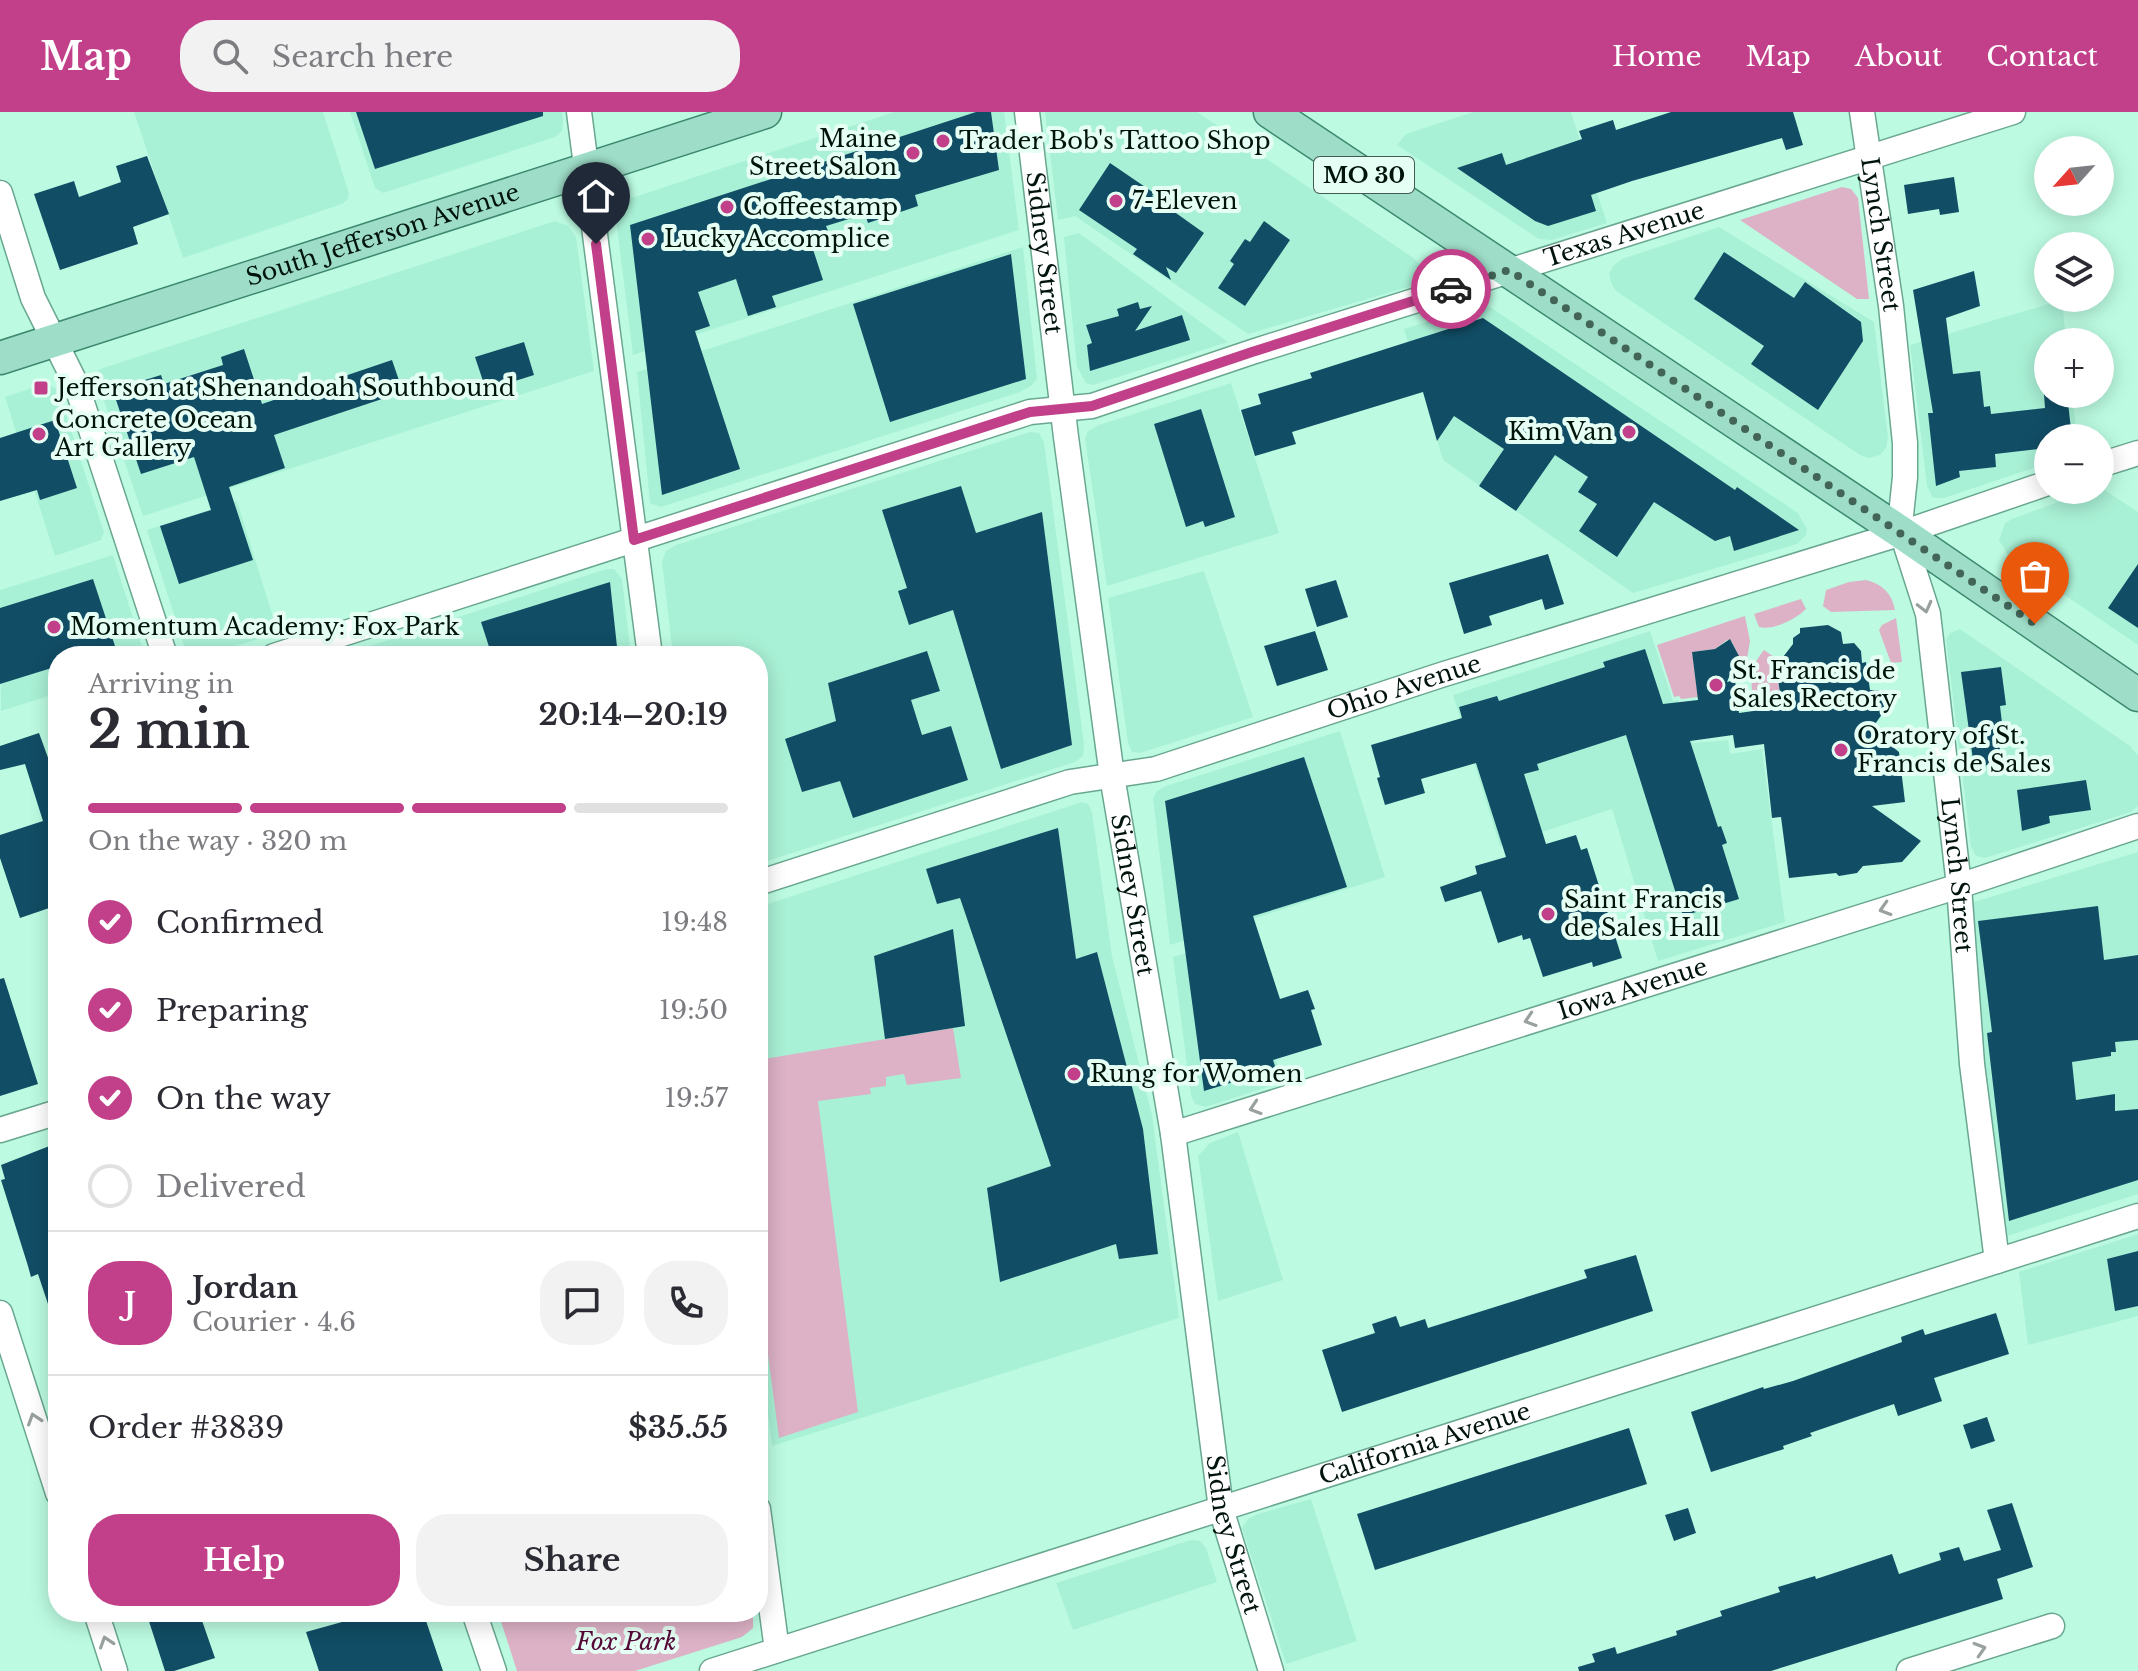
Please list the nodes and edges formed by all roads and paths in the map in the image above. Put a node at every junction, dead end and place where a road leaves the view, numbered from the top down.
1 (579, 112) edge
2 (765, 112) edge
3 (1027, 112) edge
4 (1270, 112) edge
5 (1862, 112) edge
6 (2013, 112) edge
7 (1868, 158) junction
8 (586, 169) junction
9 (0, 193) edge
10 (1509, 270) junction
11 (52, 340) junction
12 (0, 358) edge
13 (1062, 408) junction
14 (2138, 453) edge
15 (2114, 461) edge
16 (2034, 488) edge
17 (1902, 533) junction
18 (634, 540) junction
19 (162, 646) edge
20 (305, 646) edge
21 (649, 646) edge
22 (2138, 695) edge
23 (1112, 776) junction
24 (2138, 826) edge
25 (768, 880) edge
26 (1959, 886) junction
27 (48, 1115) edge
28 (0, 1130) edge
29 (1173, 1134) junction
30 (2138, 1216) edge
31 (1997, 1261) junction
32 (0, 1313) edge
33 (48, 1462) edge
34 (1221, 1509) junction
35 (768, 1583) edge
36 (99, 1622) edge
37 (477, 1622) edge
38 (2052, 1626) dead end
39 (777, 1650) junction
40 (115, 1671) edge
41 (494, 1671) edge
42 (712, 1671) edge
43 (1271, 1671) edge
44 (1909, 1671) edge

1 - 8 street
2 - 8 main road, South Jefferson Avenue
3 - 13 street, Sidney Street
4 - 10 main road, MO 30
5 - 7 street, Lynch Street
6 - 7 street, Texas Avenue
7 - 10 street, Texas Avenue
7 - 17 street, Lynch Street
8 - 11 main road, South Jefferson Avenue
8 - 18 street
9 - 11 street
10 - 13 street, Texas Avenue
10 - 17 main road, MO 30
11 - 12 main road, South Jefferson Avenue
11 - 19 street
13 - 18 street, Texas Avenue
13 - 23 street, Sidney Street
14 - 15 street
16 - 17 street, Ohio Avenue
17 - 22 main road, MO 30
17 - 23 street, Ohio Avenue
17 -> 26 street, Lynch Street
18 - 20 street, Texas Avenue
18 - 21 street
23 - 25 street, Ohio Avenue
23 - 29 street, Sidney Street
24 - 26 street, Iowa Avenue
26 -> 29 street, Iowa Avenue
26 - 31 street, Lynch Street
27 - 28 street
29 - 34 street, Sidney Street
30 - 31 street, California Avenue
31 - 34 street, California Avenue
33 -> 32 street
34 - 39 street, California Avenue
34 - 43 street, Sidney Street
35 - 39 street
40 -> 36 street
37 - 41 street
44 -> 38 street
39 - 42 street, California Avenue

